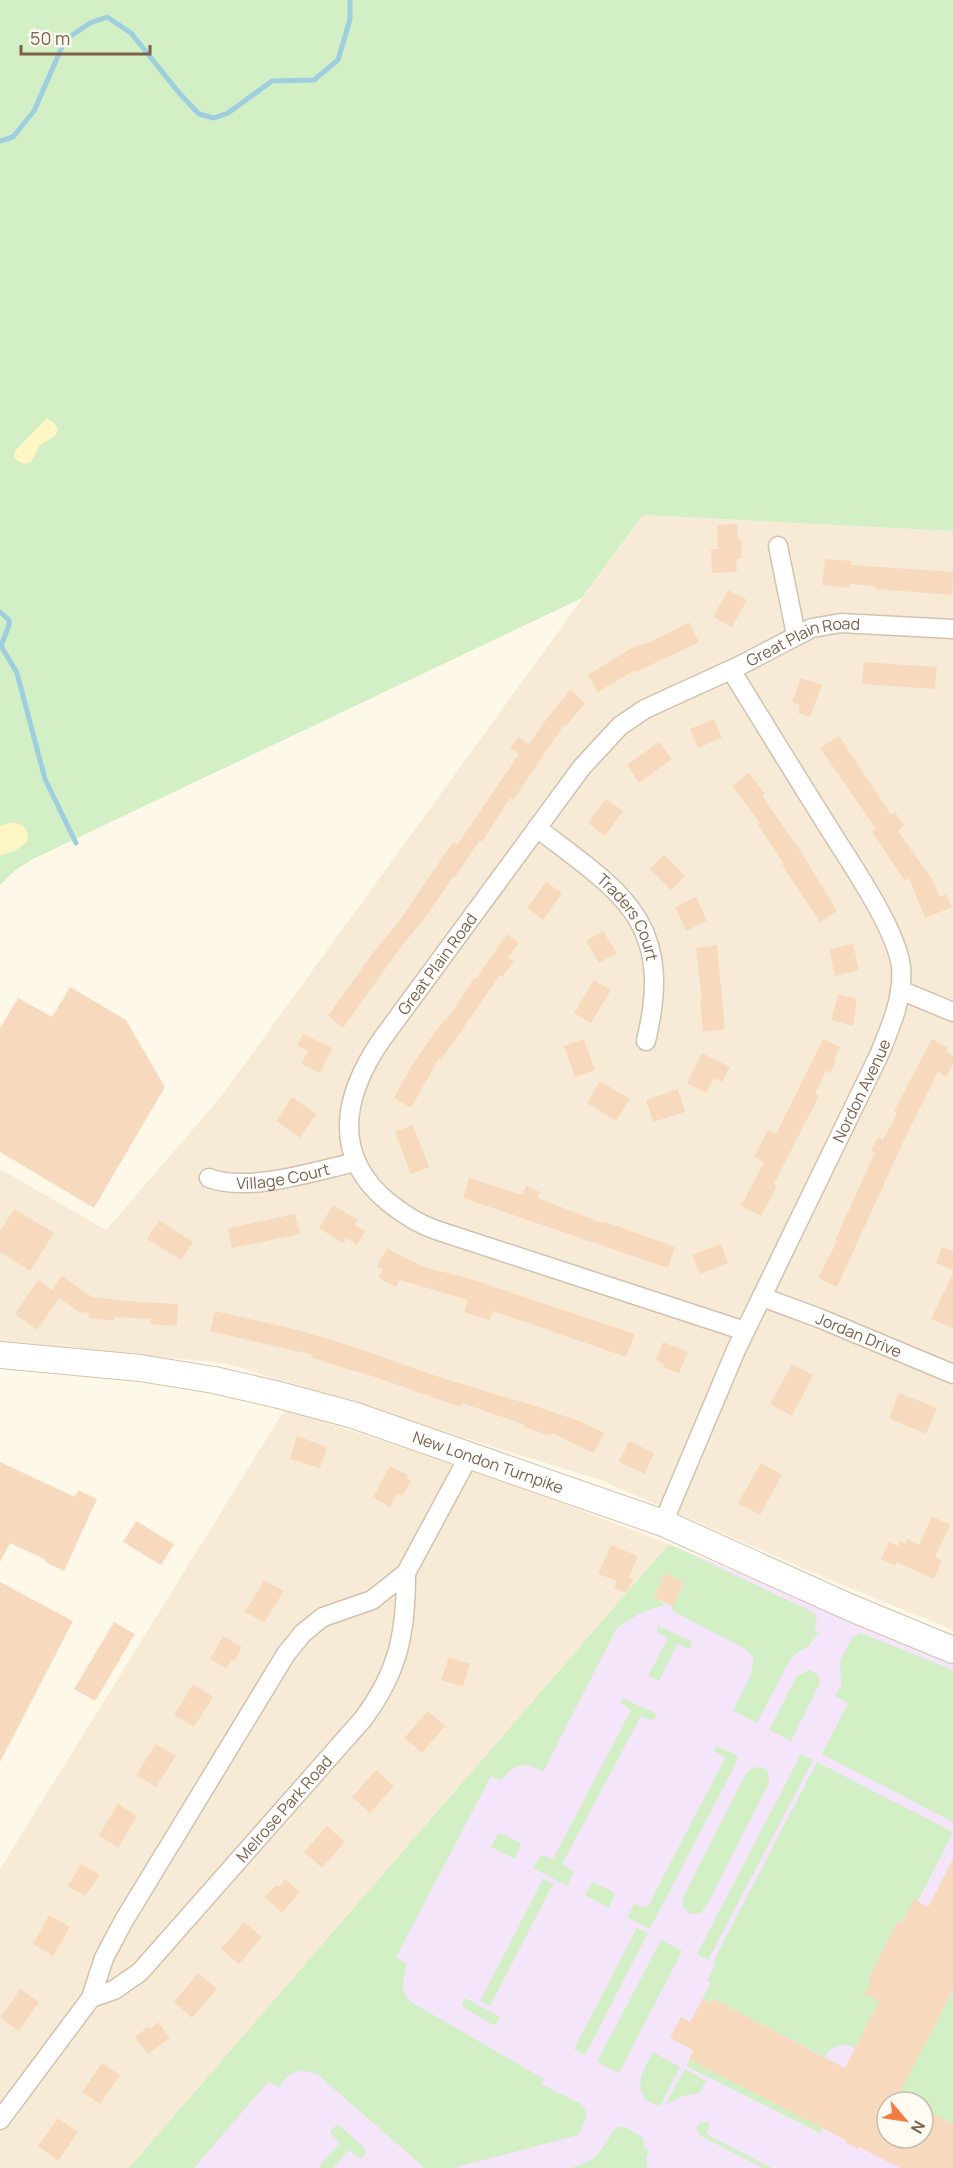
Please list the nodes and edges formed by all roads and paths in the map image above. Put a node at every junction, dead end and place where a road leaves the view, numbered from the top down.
1 (778, 546) dead end
2 (953, 629) edge
3 (796, 635) junction
4 (731, 670) junction
5 (537, 828) junction
6 (900, 990) junction
7 (953, 1012) edge
8 (646, 1041) dead end
9 (356, 1162) junction
10 (209, 1178) dead end
11 (762, 1298) junction
12 (745, 1331) junction
13 (0, 1355) edge
14 (953, 1374) edge
15 (470, 1454) junction
16 (663, 1523) junction
17 (406, 1574) junction
18 (953, 1650) edge
19 (91, 1998) junction
20 (0, 2120) edge

1 - 3 street
2 - 3 street, Great Plain Road
3 - 4 street, Great Plain Road
4 - 5 street, Great Plain Road
4 - 6 street, Nordon Avenue
5 - 8 street, Traders Court
5 - 9 street, Great Plain Road
6 - 7 street
6 - 11 street, Nordon Avenue
9 - 10 street, Village Court
9 - 12 street, Great Plain Road
11 - 12 street, Nordon Avenue
11 - 14 street, Jordan Drive
12 - 16 street, Nordon Avenue
13 - 15 main road, New London Turnpike
15 - 16 main road, New London Turnpike
15 - 17 street, Melrose Park Road
16 - 18 main road, New London Turnpike
17 - 19 street, Melrose Park Road
17 - 19 street, Melrose Park Road
19 - 20 street, Melrose Park Road

